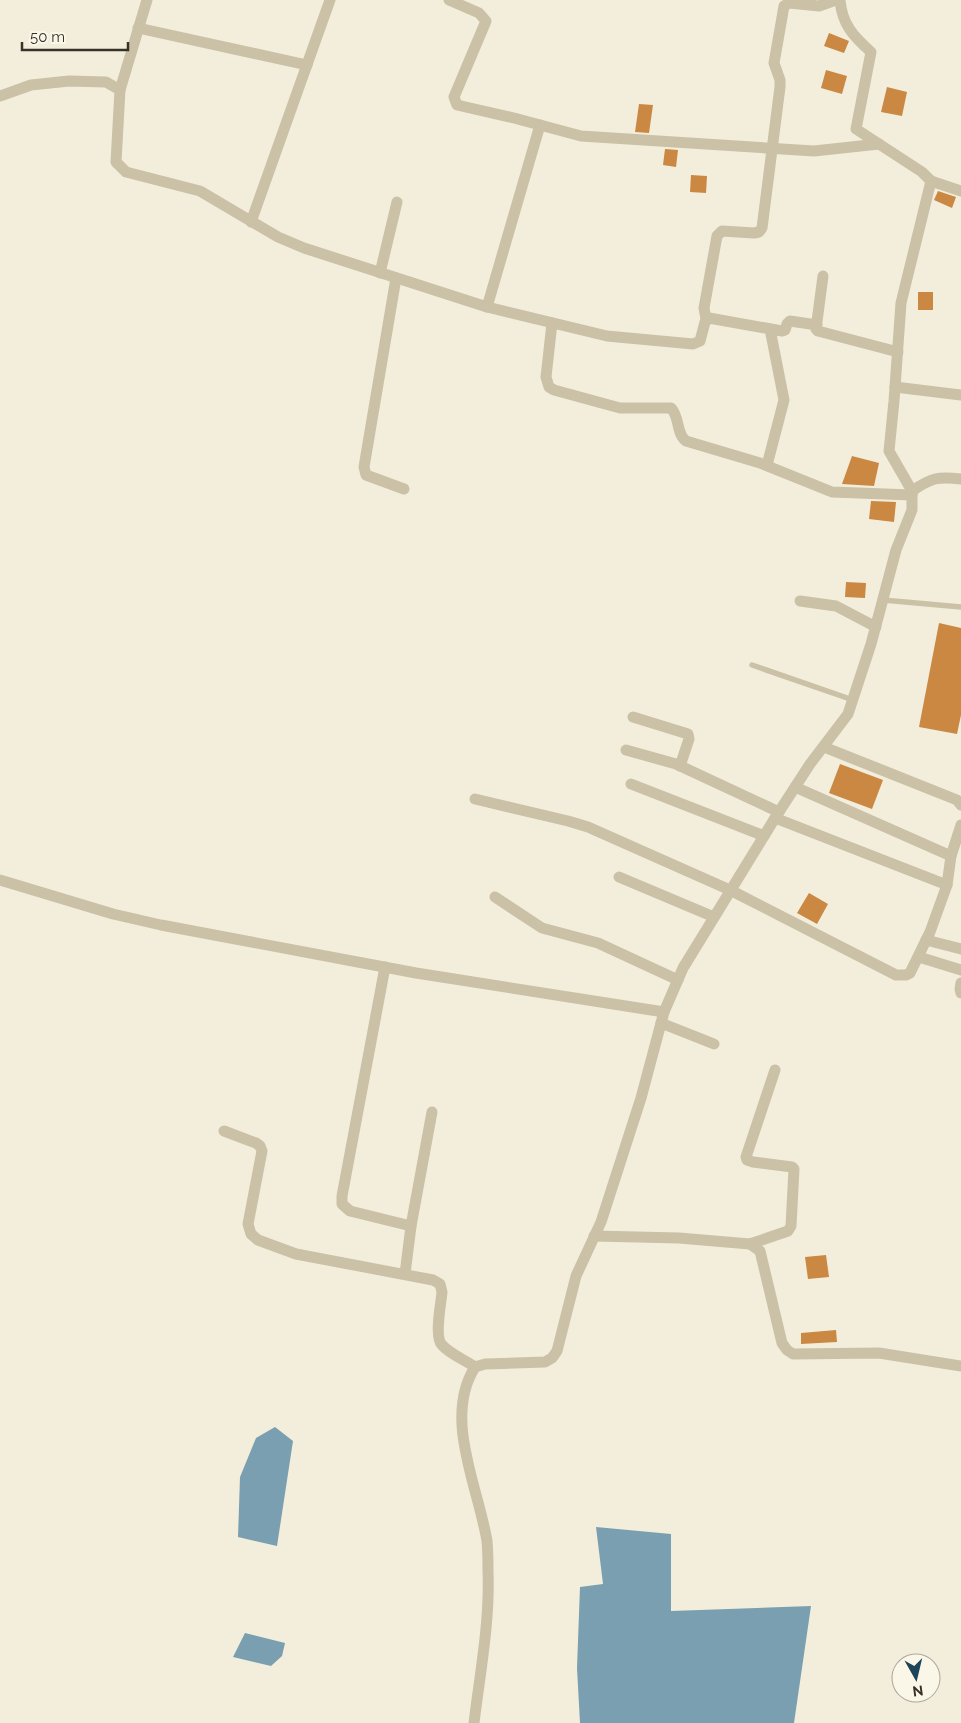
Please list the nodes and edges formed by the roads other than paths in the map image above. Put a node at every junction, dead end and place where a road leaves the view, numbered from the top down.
1 (147, 0) edge
2 (330, 0) edge
3 (449, 0) edge
4 (836, 0) edge
5 (840, 0) edge
6 (138, 28) junction
7 (307, 65) junction
8 (120, 90) junction
9 (0, 96) edge
10 (540, 125) junction
11 (879, 144) junction
12 (772, 149) junction
13 (931, 181) junction
14 (961, 191) edge
15 (397, 202) dead end
16 (252, 222) junction
17 (380, 272) junction
18 (823, 276) dead end
19 (396, 278) junction
20 (488, 307) junction
21 (706, 319) junction
22 (552, 323) junction
23 (817, 325) junction
24 (770, 329) junction
25 (898, 352) junction
26 (896, 387) junction
27 (961, 395) edge
28 (767, 466) junction
29 (961, 479) edge
30 (404, 490) dead end
31 (912, 493) junction
32 (883, 600) junction
33 (800, 601) dead end
34 (961, 607) edge
35 (876, 627) junction
36 (752, 665) dead end
37 (853, 700) junction
38 (633, 717) dead end
39 (824, 747) junction
40 (626, 750) dead end
41 (680, 766) junction
42 (631, 784) dead end
43 (795, 787) junction
44 (474, 799) dead end
45 (961, 805) edge
46 (777, 815) junction
47 (961, 825) edge
48 (764, 836) junction
49 (951, 856) junction
50 (619, 877) dead end
51 (0, 880) edge
52 (947, 885) junction
53 (730, 890) junction
54 (495, 897) dead end
55 (714, 917) junction
56 (926, 940) junction
57 (961, 949) edge
58 (919, 957) junction
59 (385, 967) junction
60 (961, 970) edge
61 (678, 980) junction
62 (961, 983) edge
63 (961, 993) edge
64 (662, 1018) junction
65 (714, 1044) dead end
66 (775, 1070) dead end
67 (432, 1112) dead end
68 (224, 1131) dead end
69 (411, 1226) junction
70 (594, 1236) junction
71 (750, 1244) junction
72 (405, 1274) junction
73 (961, 1366) edge
74 (475, 1367) junction
75 (474, 1723) edge

1 - 6 street
2 - 7 street
3 - 10 street
4 - 12 street
5 - 11 street
6 - 7 street
6 - 8 street
7 - 16 street
8 - 9 street
8 - 16 street
10 - 12 street
10 - 20 street
11 - 12 street
11 - 13 street
12 - 21 street
13 - 14 street
13 - 25 street
15 - 17 street
16 - 17 street
17 - 19 street
18 - 23 street
19 - 20 street
19 - 30 street
20 - 22 street
21 - 22 street
21 - 24 street
22 - 28 street
23 - 24 street
23 - 25 street
24 - 28 street
25 - 26 street
26 - 27 street
26 - 31 street
28 - 31 street
29 - 31 street
31 - 32 street
32 - 34 lane
32 - 35 street
33 - 35 street
35 - 37 street
36 - 37 lane
37 - 39 street
38 - 41 street
39 - 43 street
39 - 45 street
40 - 41 street
41 - 46 street
42 - 48 street
43 - 46 street
43 - 49 street
44 - 53 street
46 - 48 street
46 - 52 street
47 - 49 street
48 - 53 street
49 - 52 street
50 - 55 street
51 - 59 street
52 - 56 street
53 - 55 street
53 - 58 street
54 - 61 street
55 - 61 street
56 - 57 street
56 - 58 street
58 - 60 street
59 - 64 street
59 - 69 street
61 - 64 street
62 - 63 street
64 - 65 street
64 - 70 street
66 - 71 street
67 - 69 street
68 - 72 street
69 - 72 street
70 - 71 street
70 - 74 street
71 - 73 street
72 - 74 street
74 - 75 street

